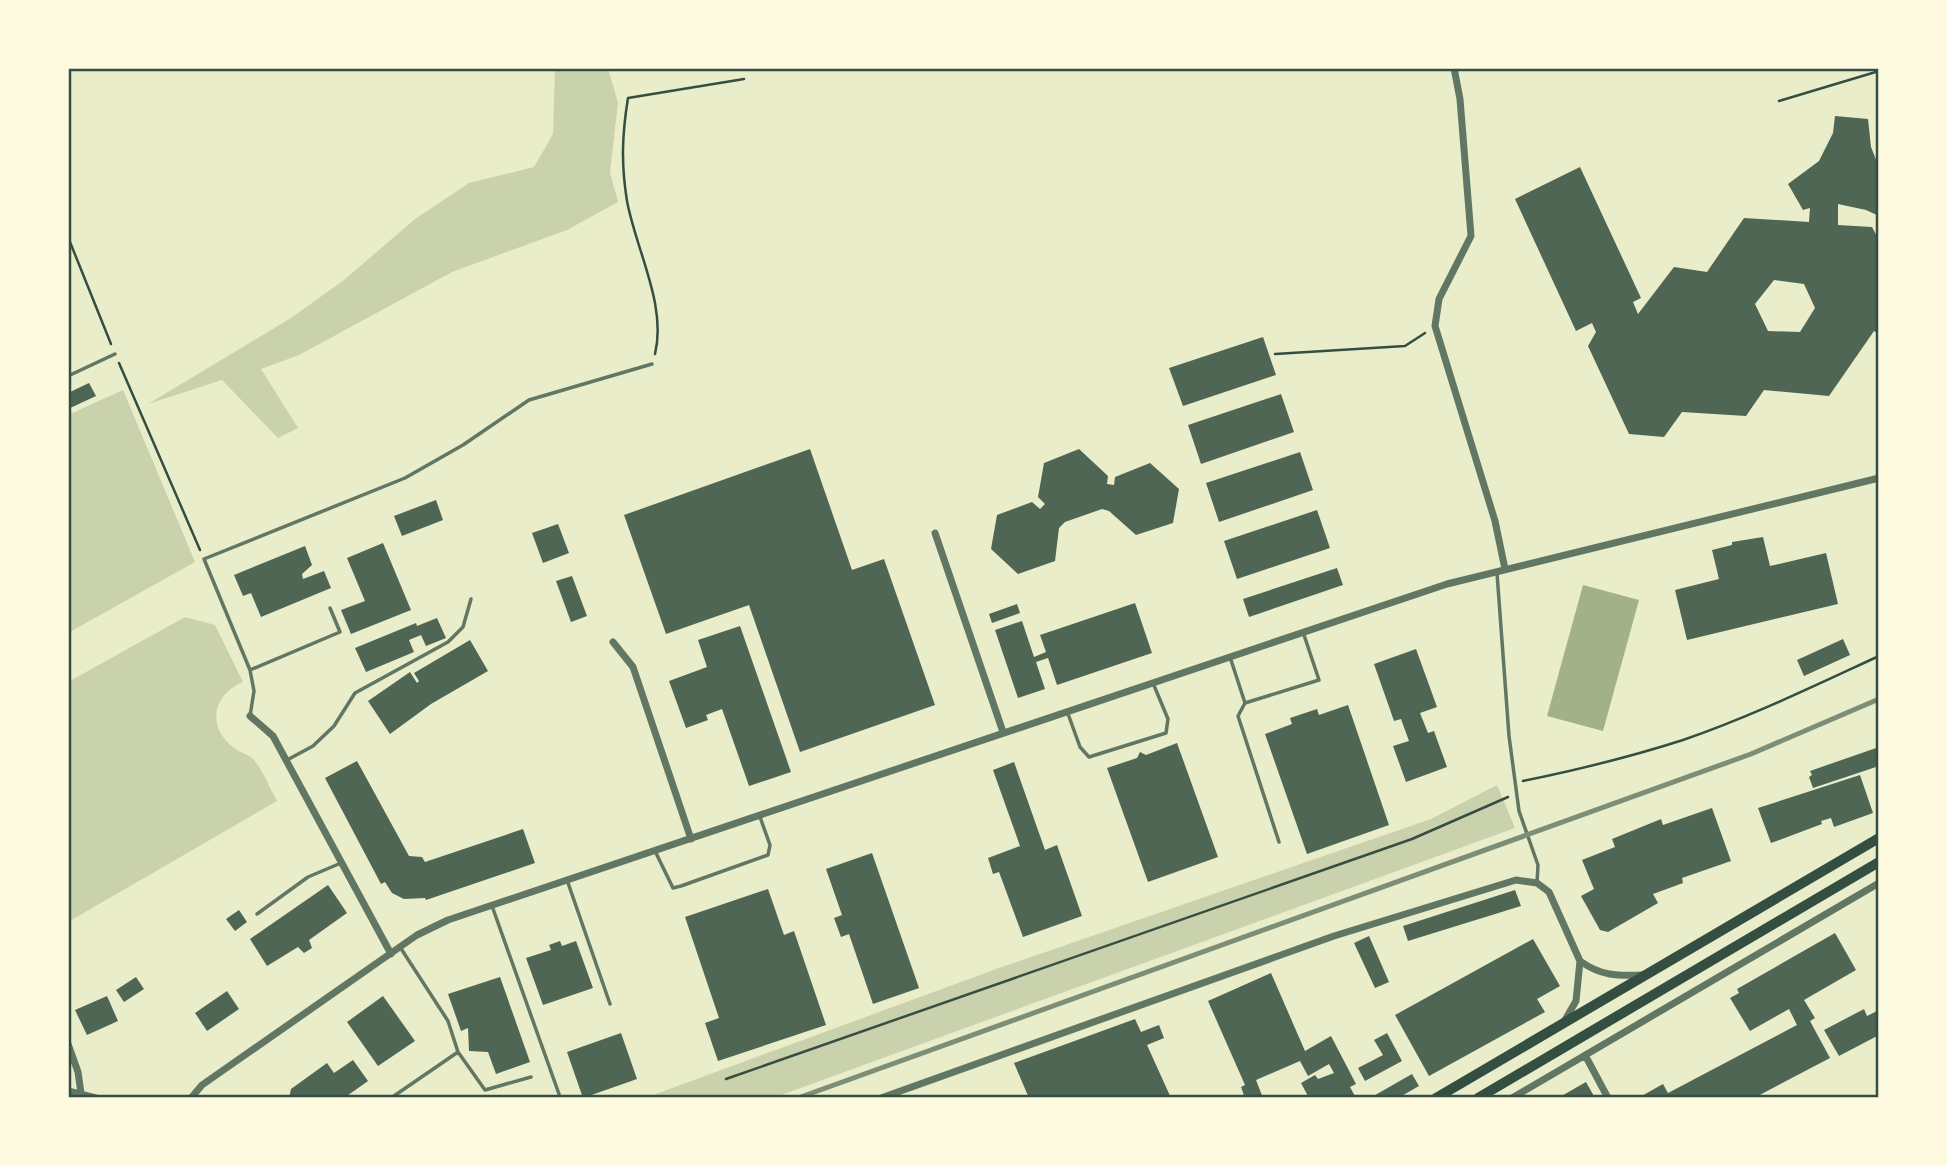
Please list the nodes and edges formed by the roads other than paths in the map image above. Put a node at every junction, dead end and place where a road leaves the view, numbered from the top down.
1 (1454, 68) edge
2 (115, 354) road end
3 (652, 364) road end
4 (68, 376) edge
5 (1879, 478) edge
6 (935, 533) dead end
7 (1501, 570) junction
8 (471, 599) dead end
9 (330, 608) dead end
10 (1303, 630) junction
11 (613, 642) dead end
12 (1229, 655) junction
13 (250, 670) junction
14 (1153, 681) junction
15 (1245, 703) junction
16 (1067, 710) junction
17 (250, 716) joint
18 (1003, 732) junction
19 (285, 760) junction
20 (759, 815) junction
21 (1879, 838) edge
22 (691, 839) junction
23 (1279, 842) dead end
24 (655, 850) junction
25 (1879, 862) edge
26 (341, 863) junction
27 (567, 880) junction
28 (1537, 883) junction
29 (1879, 883) edge
30 (492, 906) junction
31 (257, 914) dead end
32 (400, 947) junction
33 (391, 954) junction
34 (1580, 961) junction
35 (1646, 975) junction
36 (610, 1004) dead end
37 (1563, 1024) junction
38 (68, 1044) edge
39 (458, 1052) junction
40 (1585, 1055) junction
41 (531, 1077) dead end
42 (68, 1091) edge
43 (559, 1094) dead end
44 (79, 1095) edge
45 (96, 1098) edge
46 (191, 1098) edge
47 (391, 1098) edge
48 (881, 1098) edge
49 (1436, 1098) edge
50 (1478, 1098) edge
51 (1512, 1098) edge
52 (1608, 1098) edge

1 - 7 street
2 - 4 lane
3 - 13 lane
5 - 7 street
6 - 18 street
7 - 10 street
7 - 28 lane
8 - 19 lane
9 - 13 lane
10 - 12 street
10 - 15 lane
11 - 22 street
12 - 14 street
12 - 15 lane
13 - 17 lane
14 - 16 street
14 - 16 lane
15 - 23 lane
16 - 18 street
17 - 19 street
18 - 20 street
19 - 26 street
20 - 22 street
20 - 24 lane
21 - 35 main road
22 - 24 street
24 - 27 street
25 - 50 main road
26 - 31 lane
26 - 33 street
27 - 30 street
27 - 36 lane
28 - 34 street
28 - 48 street
29 - 40 street
30 - 32 street
30 - 43 lane
32 - 33 street
32 - 39 lane
33 - 46 street
34 - 35 street
34 - 37 street
35 - 37 main road
37 - 49 main road
38 - 44 street
39 - 41 lane
39 - 47 lane
40 - 51 street
40 - 52 street
42 - 44 street
44 - 45 street

